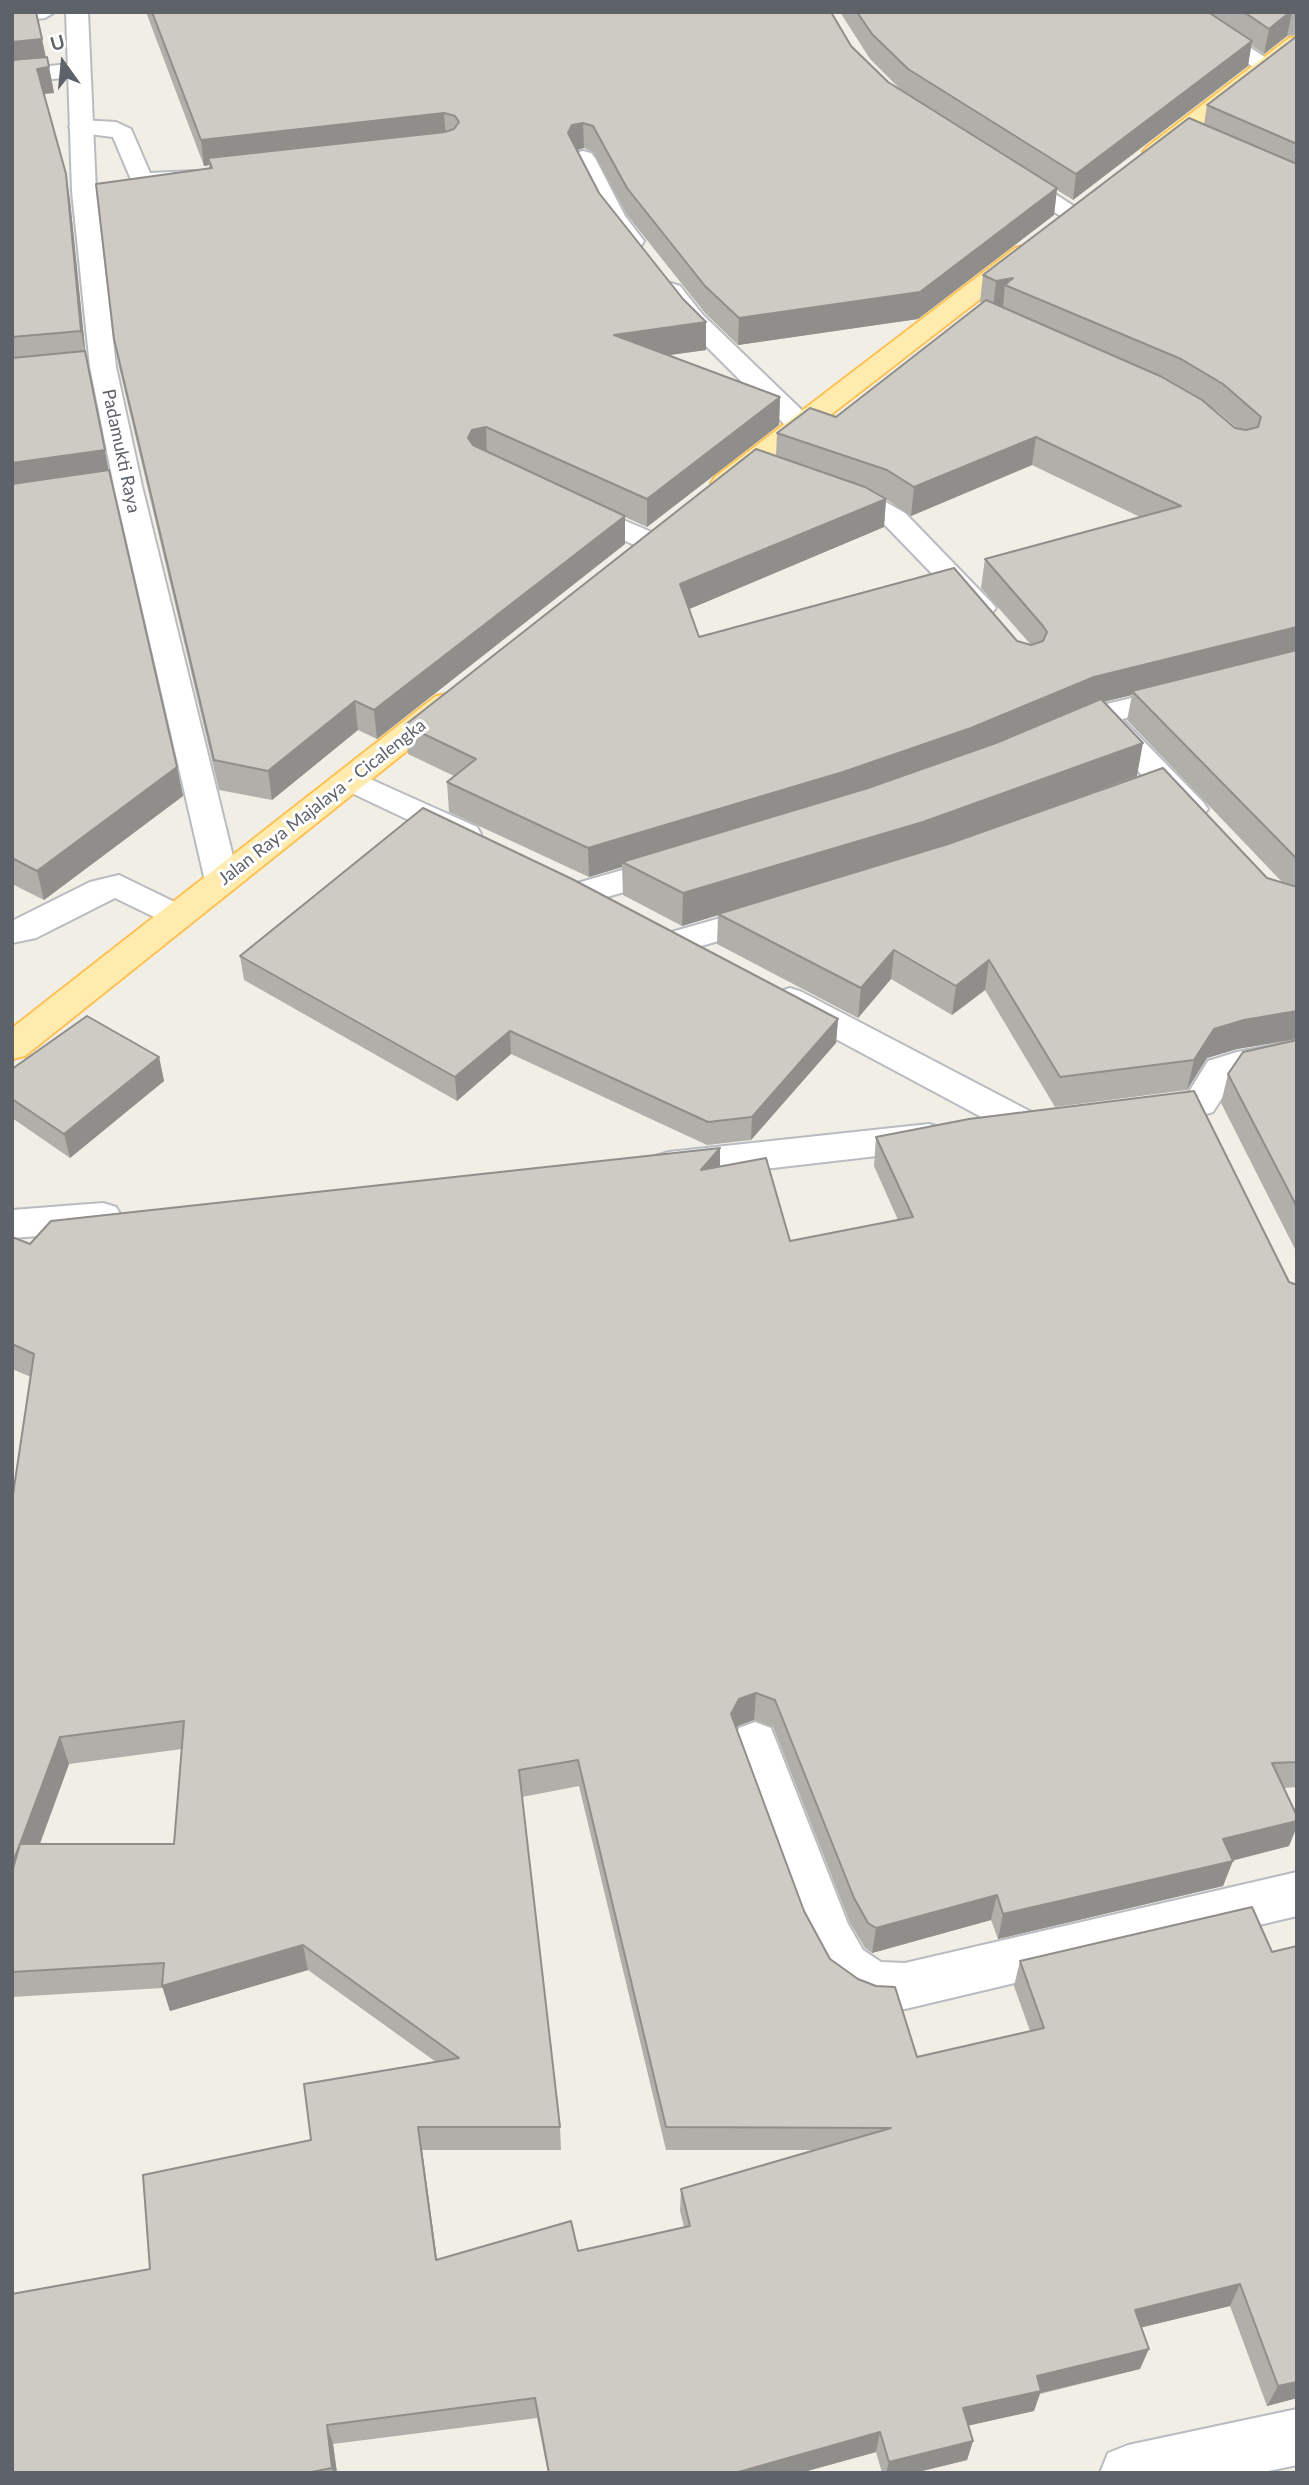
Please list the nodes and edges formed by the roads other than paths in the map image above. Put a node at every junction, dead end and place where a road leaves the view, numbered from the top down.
1 (45, 12) edge
2 (77, 12) edge
3 (1182, 12) edge
4 (12, 16) edge
5 (1297, 43) edge
6 (1268, 65) junction
7 (78, 70) junction
8 (12, 77) edge
9 (80, 127) junction
10 (583, 158) edge
11 (992, 163) edge
12 (1128, 173) edge
13 (215, 176) edge
14 (1067, 221) joint
15 (801, 425) junction
16 (813, 485) edge
17 (557, 500) edge
18 (701, 502) edge
19 (650, 542) edge
20 (1000, 631) edge
21 (468, 686) edge
22 (1206, 689) edge
23 (1101, 715) junction
24 (1041, 741) edge
25 (351, 780) junction
26 (1166, 780) junction
27 (1127, 794) edge
28 (1211, 830) edge
29 (499, 850) edge
30 (701, 858) edge
31 (222, 881) junction
32 (795, 907) edge
33 (621, 910) edge
34 (177, 917) junction
35 (12, 932) edge
36 (716, 960) edge
37 (764, 986) edge
38 (12, 1047) edge
39 (1297, 1053) edge
40 (1160, 1108) edge
41 (1068, 1121) edge
42 (1028, 1126) junction
43 (628, 1170) edge
44 (139, 1215) edge
45 (12, 1224) edge
46 (755, 1742) dead end
47 (1297, 1894) edge
48 (1297, 2437) edge
49 (1128, 2473) edge

1 - 4 street
2 - 7 street, Padamukti Raya
3 - 6 street
5 - 6 main road
6 - 12 main road
7 - 8 street
7 - 9 street, Padamukti Raya
9 - 13 street
9 - 31 street, Padamukti Raya
10 - 15 street
11 - 14 street
14 - 15 main road
15 - 18 main road
16 - 20 street
17 - 19 street
21 - 25 main road, Jalan Raya Majalaya - Cicalengka
22 - 23 street
23 - 24 street
23 - 26 street
25 - 29 street
25 - 31 main road, Jalan Raya Majalaya - Cicalengka
26 - 27 street
26 - 28 street
30 - 33 street
31 - 34 main road, Jalan Raya Majalaya - Cicalengka
32 - 36 street
34 - 35 street
34 - 38 main road, Jalan Raya Majalaya - Cicalengka
37 - 42 street
39 - 40 street
41 - 42 street
42 - 43 street
44 - 45 street
46 - 47 street
48 - 49 street

